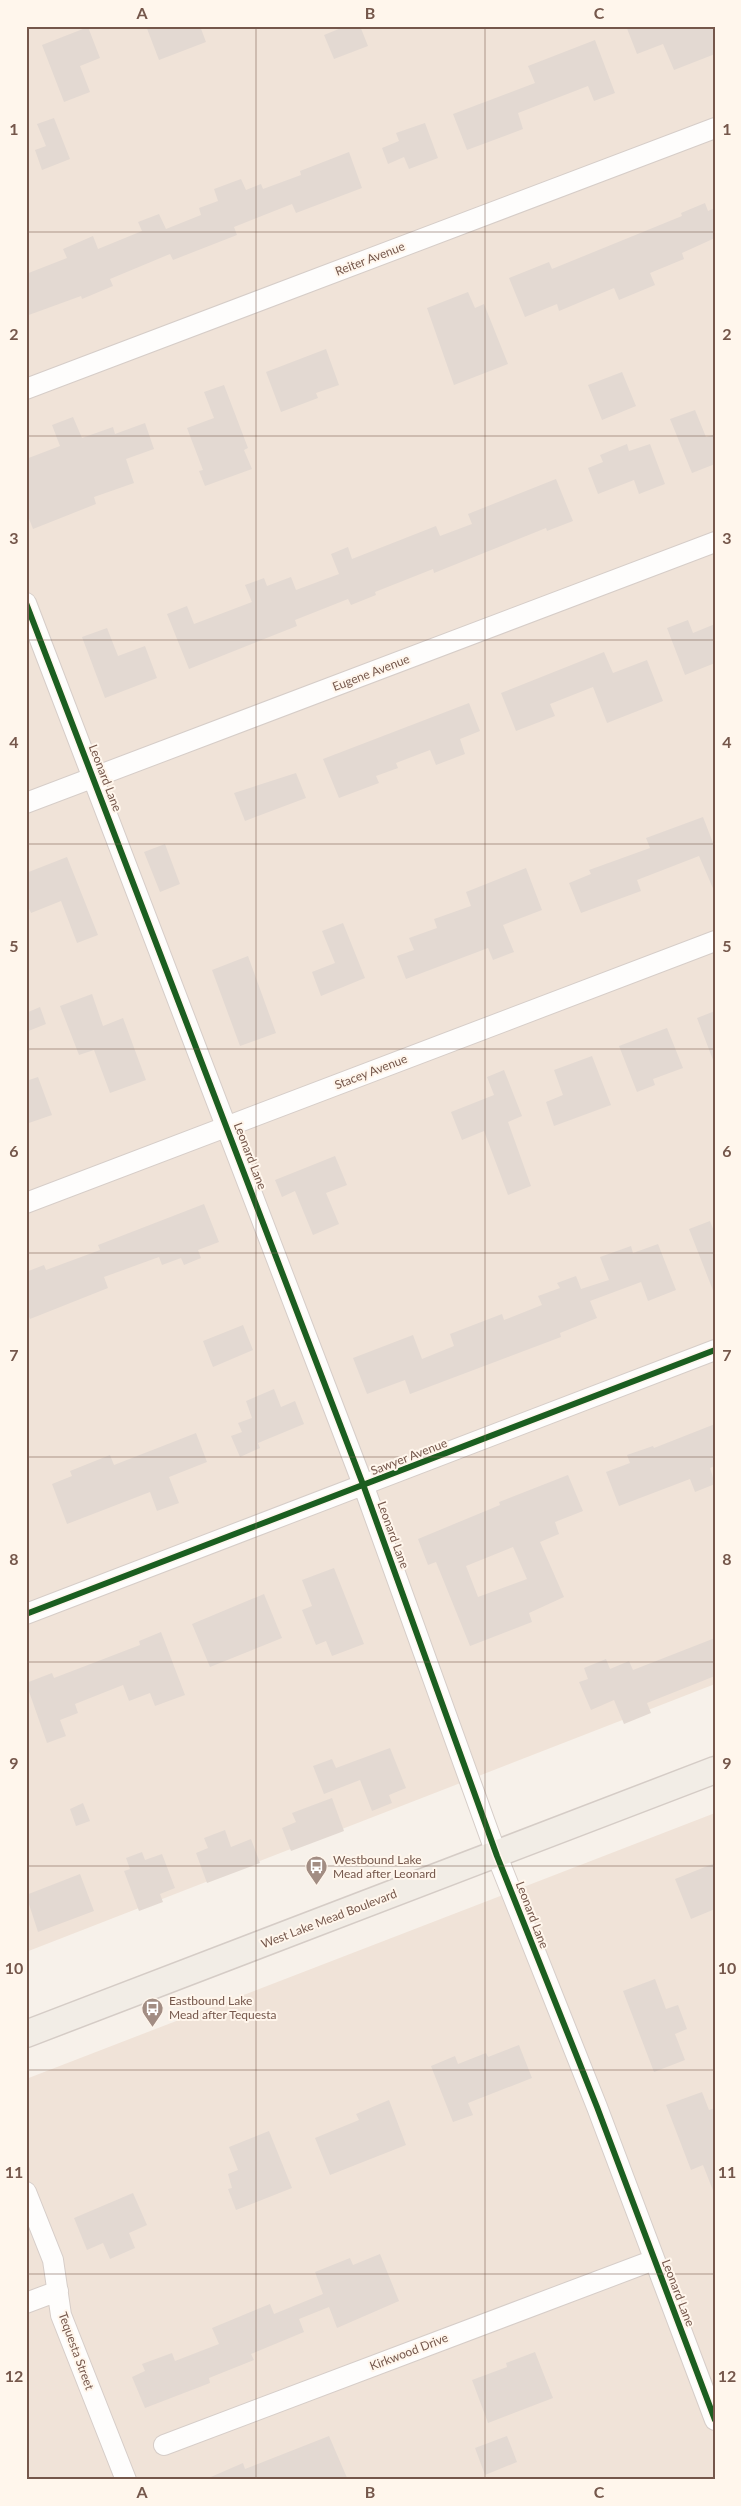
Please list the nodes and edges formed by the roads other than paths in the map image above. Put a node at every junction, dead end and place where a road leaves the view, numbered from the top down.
1 (715, 128) edge
2 (26, 389) edge
3 (715, 542) edge
4 (26, 603) edge
5 (93, 778) junction
6 (26, 803) edge
7 (715, 941) edge
8 (226, 1127) junction
9 (26, 1203) edge
10 (715, 1350) edge
11 (364, 1486) junction
12 (26, 1614) edge
13 (715, 1770) edge
14 (497, 1856) junction
15 (26, 2034) edge
16 (26, 2192) edge
17 (654, 2260) junction
18 (58, 2291) junction
19 (26, 2303) edge
20 (715, 2420) edge
21 (164, 2444) dead end
22 (126, 2480) edge

1 - 2 street, Reiter Avenue
3 - 5 street, Eugene Avenue
4 - 5 street, Leonard Lane
5 - 6 street, Eugene Avenue
5 - 8 street, Leonard Lane
7 - 8 street, Stacey Avenue
8 - 9 street, Stacey Avenue
8 - 11 street, Leonard Lane
10 - 11 street, Sawyer Avenue
11 - 12 street, Sawyer Avenue
11 - 14 street, Leonard Lane
13 - 14 main road, West Lake Mead Boulevard
14 - 15 main road, West Lake Mead Boulevard
14 - 17 street, Leonard Lane
16 - 18 street, Tequesta Street
17 - 20 street, Leonard Lane
17 - 21 street, Kirkwood Drive
18 - 19 street
18 - 22 street, Tequesta Street

